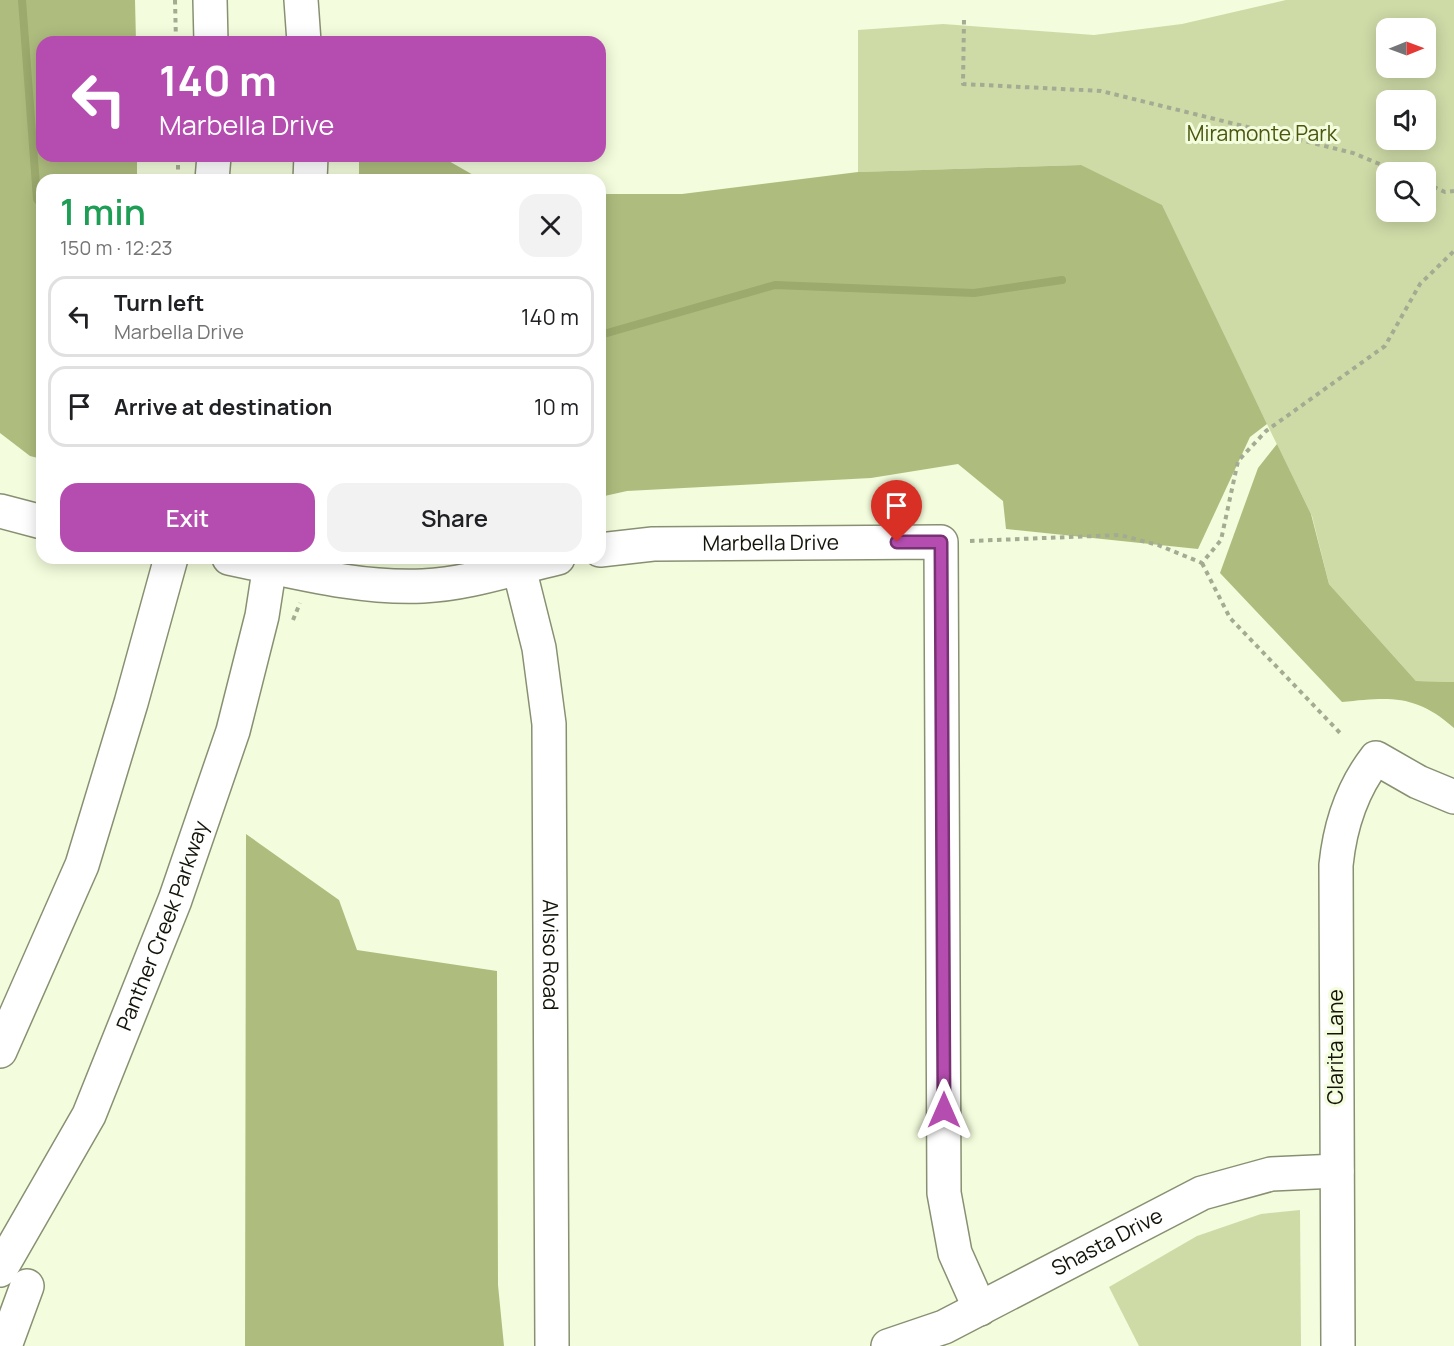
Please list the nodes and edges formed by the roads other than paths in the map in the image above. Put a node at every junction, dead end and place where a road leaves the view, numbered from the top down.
1 (210, 0) edge
2 (301, 0) edge
3 (211, 36) edge
4 (304, 36) edge
5 (0, 511) edge
6 (36, 520) edge
7 (606, 549) edge
8 (169, 564) edge
9 (271, 564) edge
10 (279, 564) edge
11 (535, 564) edge
12 (519, 568) junction
13 (1454, 796) edge
14 (0, 1051) edge
15 (1336, 1171) junction
16 (13, 1278) edge
17 (980, 1309) junction
18 (5, 1346) edge
19 (552, 1346) edge
20 (888, 1346) edge
21 (1338, 1346) edge

1 - 3 street
2 - 4 street
5 - 6 street
7 - 17 street, Marbella Drive
8 - 14 street
9 - 16 street, Panther Creek Parkway
10 - 12 street
11 - 12 street
12 - 19 street, Alviso Road
13 - 15 street, Clarita Lane
15 - 17 street, Shasta Drive
15 - 21 street, Clarita Lane
16 - 18 street, Panther Creek Parkway
17 - 20 street, Shasta Drive

